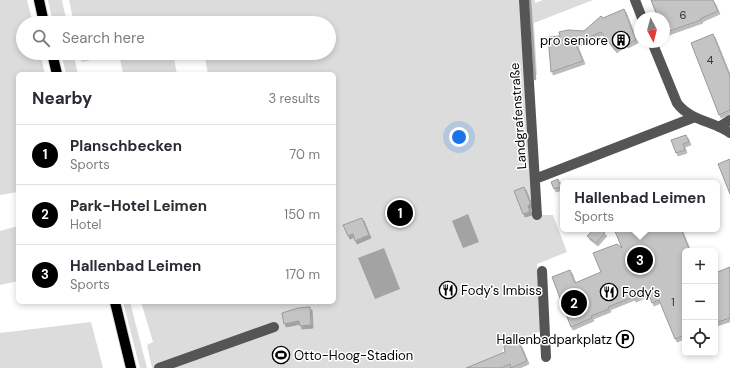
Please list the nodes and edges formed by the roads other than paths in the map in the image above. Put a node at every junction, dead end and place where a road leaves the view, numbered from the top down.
1 (39, 0) edge
2 (524, 0) edge
3 (635, 0) edge
4 (640, 12) edge
5 (42, 16) edge
6 (654, 48) edge
7 (54, 60) edge
8 (57, 72) edge
9 (695, 117) junction
10 (730, 120) edge
11 (719, 127) junction
12 (730, 133) edge
13 (535, 179) junction
14 (537, 215) dead end
15 (542, 271) dead end
16 (115, 304) edge
17 (274, 327) dead end
18 (546, 358) dead end
19 (131, 368) edge
20 (159, 368) edge

1 - 5 main road
2 - 13 street, Landgrafenstraße
3 - 4 street
6 - 9 street
7 - 8 main road
9 - 11 street
9 - 13 street, Landgrafenstraße
10 - 11 street
11 - 12 street
13 - 14 street
15 - 18 street
16 - 19 main road
17 - 20 street

